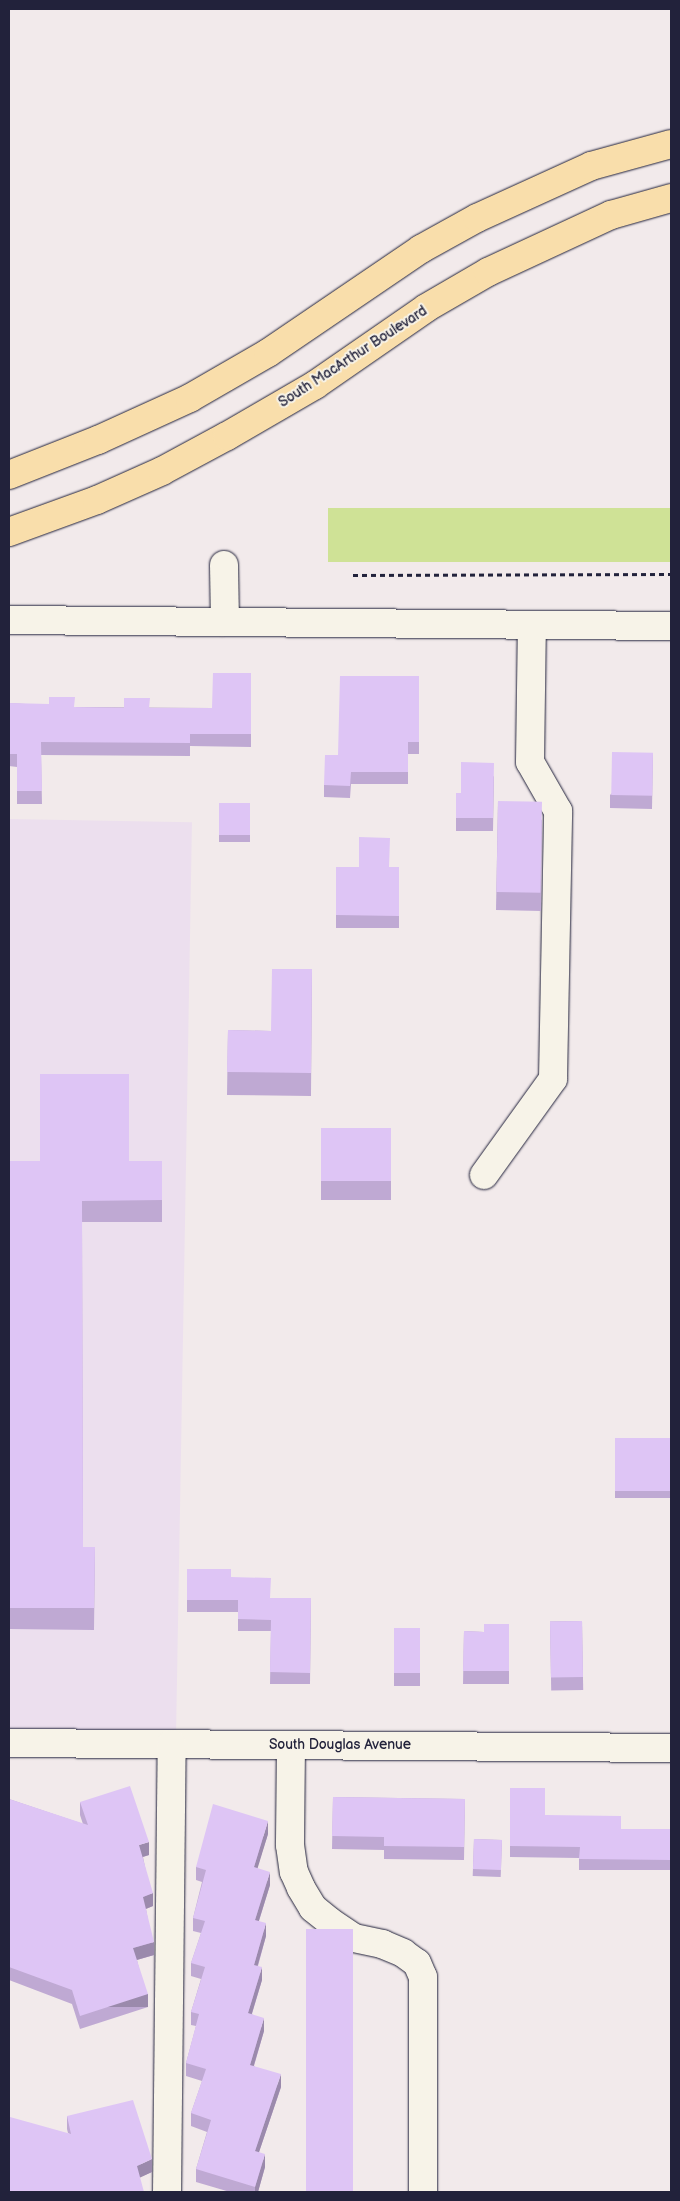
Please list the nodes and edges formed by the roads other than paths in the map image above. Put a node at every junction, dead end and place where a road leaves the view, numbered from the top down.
1 (671, 144) edge
2 (671, 198) edge
3 (9, 475) edge
4 (9, 532) edge
5 (224, 565) dead end
6 (9, 620) edge
7 (225, 622) junction
8 (532, 625) junction
9 (671, 626) edge
10 (484, 1175) dead end
11 (9, 1743) edge
12 (172, 1744) junction
13 (291, 1745) junction
14 (671, 1748) edge
15 (167, 2192) edge
16 (423, 2192) edge

1 - 3 main road
2 - 4 main road, South MacArthur Boulevard
5 - 7 street
6 - 7 street
7 - 8 street
8 - 9 street
8 - 10 street
11 - 12 street, South Douglas Avenue
12 - 13 street, South Douglas Avenue
12 - 15 street
13 - 14 street, South Douglas Avenue
13 - 16 street

